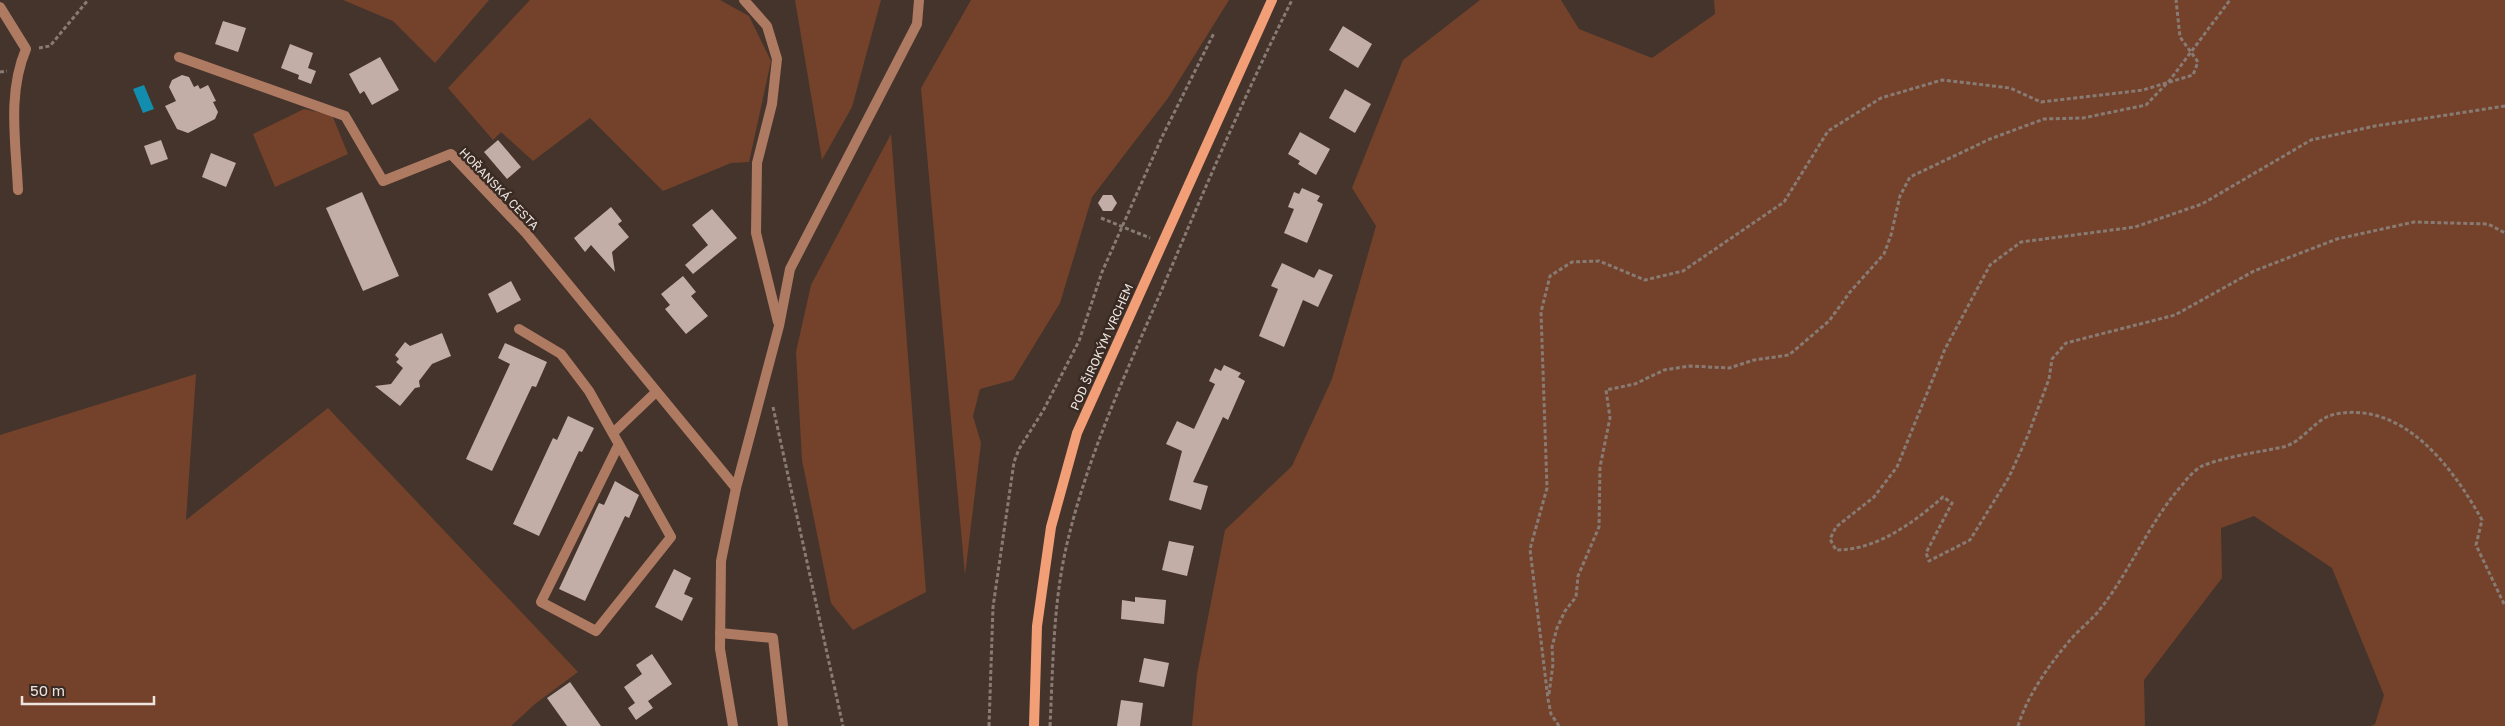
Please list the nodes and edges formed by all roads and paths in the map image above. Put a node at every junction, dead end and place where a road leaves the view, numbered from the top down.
1 (88, 0) edge
2 (744, 0) edge
3 (919, 0) edge
4 (1272, 0) edge
5 (1292, 0) edge
6 (2176, 0) edge
7 (2230, 0) edge
8 (0, 7) edge
9 (1214, 33) dead end
10 (26, 49) junction
11 (2190, 51) junction
12 (178, 57) dead end
13 (2167, 83) junction
14 (2505, 106) edge
15 (18, 190) dead end
16 (1101, 218) dead end
17 (1123, 227) junction
18 (2505, 232) edge
19 (1162, 243) junction
20 (779, 326) junction
21 (519, 329) dead end
22 (656, 392) junction
23 (772, 403) dead end
24 (613, 433) junction
25 (619, 444) junction
26 (736, 488) junction
27 (2505, 606) edge
28 (720, 633) junction
29 (1548, 699) junction
30 (733, 726) edge
31 (783, 726) edge
32 (843, 726) edge
33 (989, 726) edge
34 (1034, 726) edge
35 (1050, 726) edge
36 (1558, 726) edge
37 (2018, 726) edge

1 - 10 path
2 - 20 street
3 - 20 street
4 - 19 street, POD ŠIROKÝM VRCHEM
5 - 35 path
6 - 11 path
7 - 11 path
8 - 10 street
9 - 17 path
10 - 15 street
11 - 13 path
11 - 13 path
12 - 22 street, HOŘANSKÁ CESTA
13 - 29 path
13 - 29 path
14 - 18 path
16 - 17 path
17 - 19 path
17 - 33 path
19 - 34 street, POD ŠIROKÝM VRCHEM
20 - 26 street
21 - 24 street
22 - 24 street
22 - 26 street, HOŘANSKÁ CESTA
23 - 32 path
24 - 25 street
25 - 25 street
26 - 28 street
27 - 37 path
28 - 30 street
28 - 31 street
29 - 36 path

